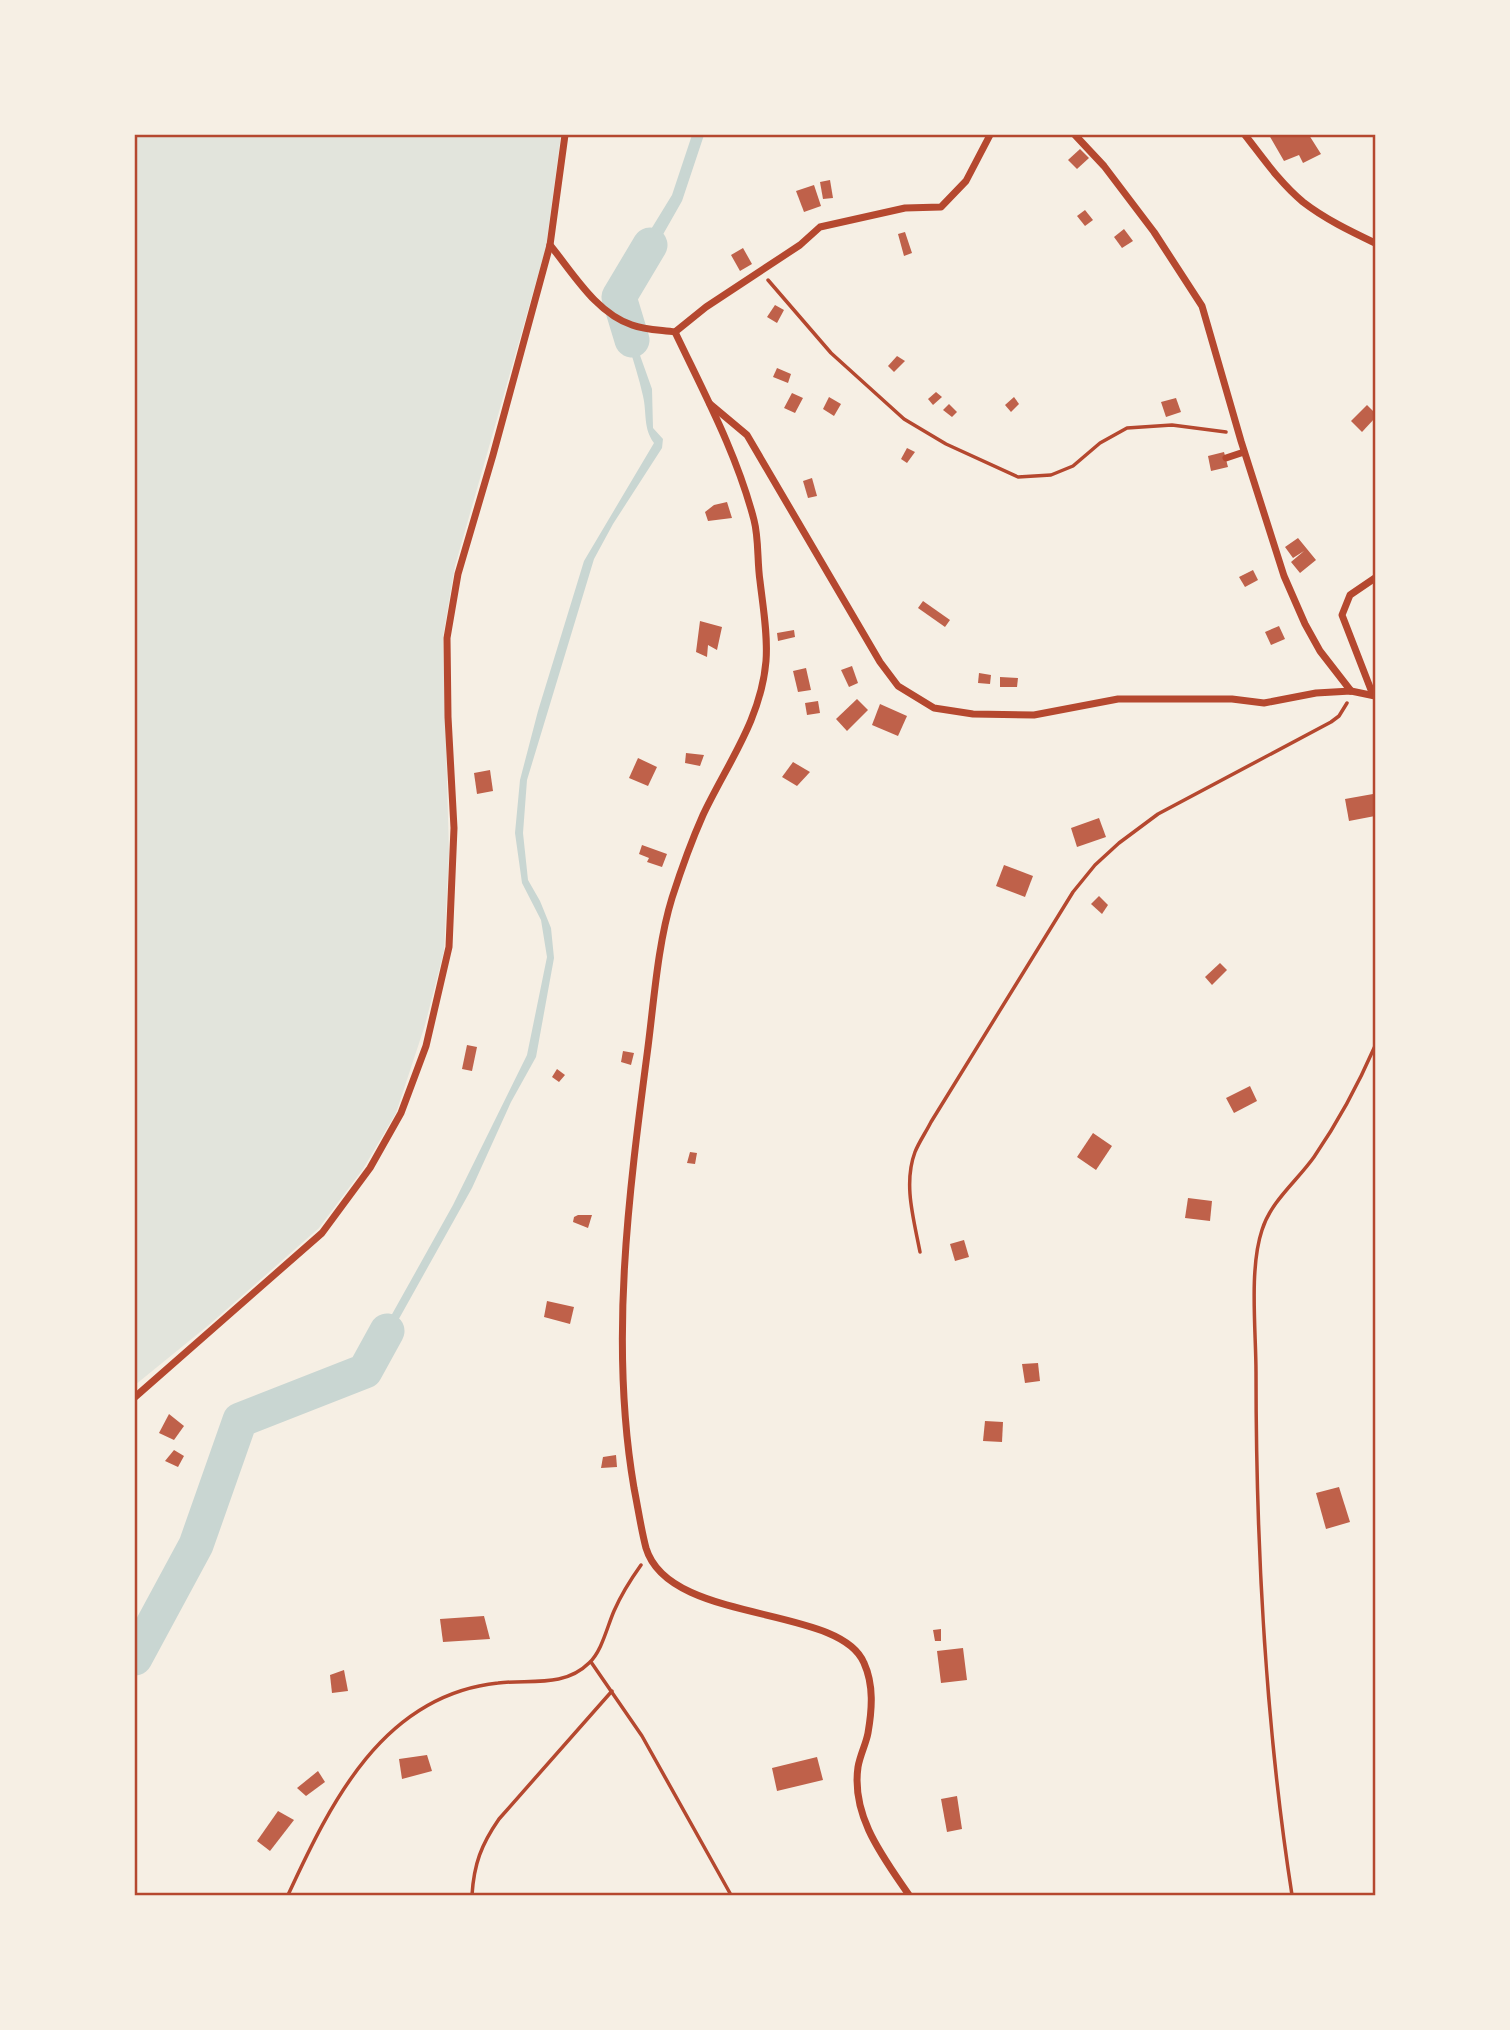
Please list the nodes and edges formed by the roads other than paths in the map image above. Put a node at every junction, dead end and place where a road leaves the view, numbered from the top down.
1 (565, 135) edge
2 (990, 135) edge
3 (1075, 135) edge
4 (1245, 135) edge
5 (1375, 243) edge
6 (550, 245) junction
7 (675, 332) junction
8 (707, 401) junction
9 (1244, 452) junction
10 (1226, 458) dead end
11 (1375, 578) edge
12 (1351, 691) junction
13 (1374, 696) edge
14 (135, 1397) edge
15 (909, 1895) edge

1 - 6 street
2 - 7 street
3 - 9 street
4 - 5 street
6 - 7 street
6 - 14 street
7 - 8 street
8 - 12 street
8 - 15 street
9 - 10 street
9 - 12 street
11 - 13 street
12 - 13 street

